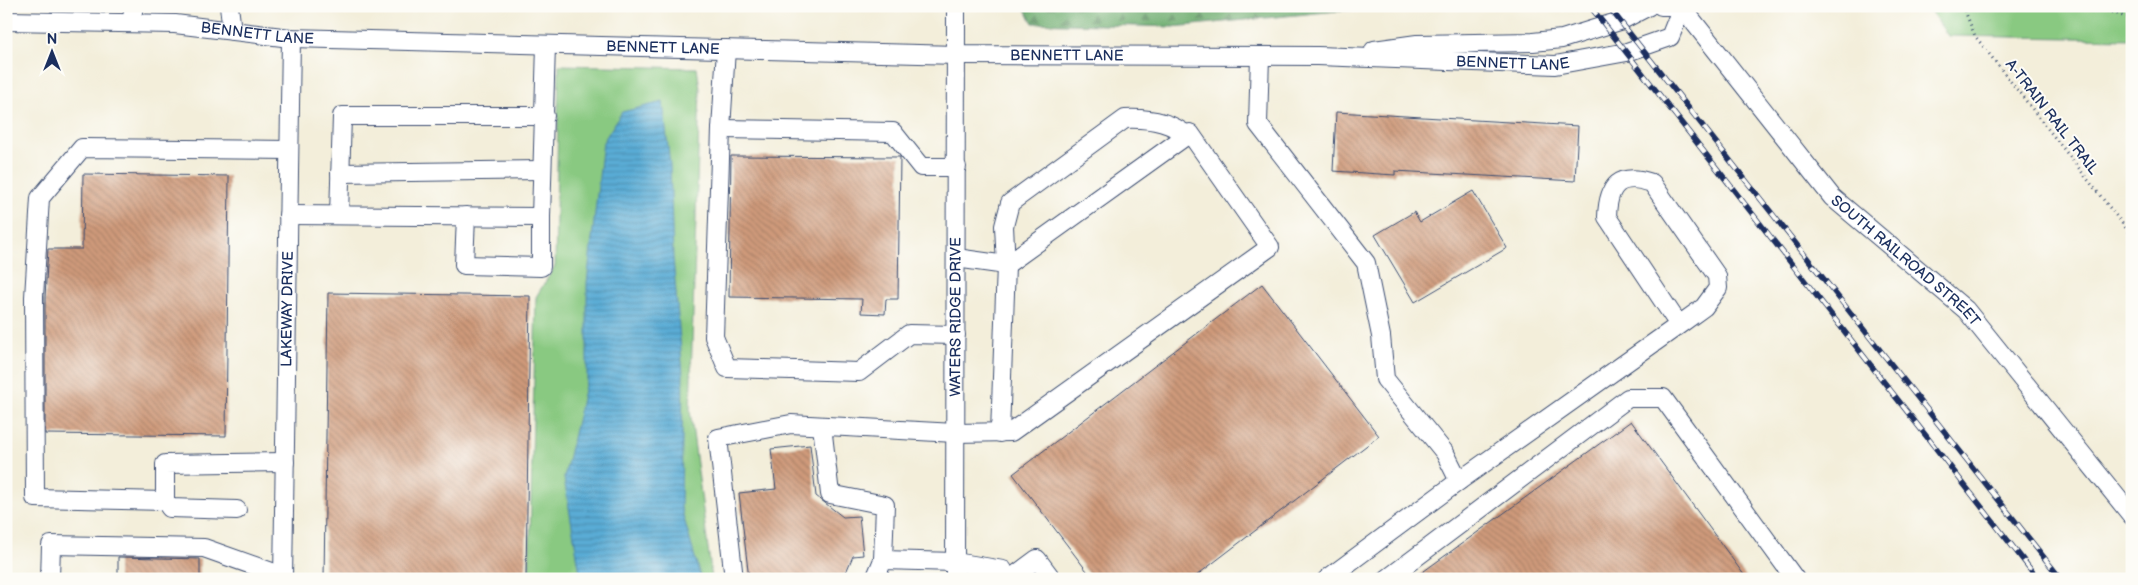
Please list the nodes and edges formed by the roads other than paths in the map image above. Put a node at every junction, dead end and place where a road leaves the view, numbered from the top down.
1 (229, 6) edge
2 (956, 6) edge
3 (1649, 6) edge
4 (1661, 6) edge
5 (1682, 7) edge
6 (28, 14) edge
7 (132, 15) edge
8 (6, 21) edge
9 (232, 31) junction
10 (291, 38) junction
11 (546, 45) junction
12 (726, 49) junction
13 (957, 55) junction
14 (1260, 56) junction
15 (1318, 56) junction
16 (545, 116) junction
17 (720, 129) junction
18 (1186, 135) junction
19 (289, 150) junction
20 (957, 167) junction
21 (542, 170) junction
22 (340, 173) junction
23 (288, 215) junction
24 (339, 215) junction
25 (466, 216) junction
26 (542, 217) junction
27 (956, 258) junction
28 (1006, 265) junction
29 (1680, 325) junction
30 (956, 335) junction
31 (822, 426) junction
32 (955, 433) junction
33 (1000, 433) junction
34 (285, 462) junction
35 (1459, 481) junction
36 (165, 501) junction
37 (237, 510) dead end
38 (2132, 516) edge
39 (883, 560) junction
40 (955, 570) edge
41 (283, 577) edge
42 (50, 579) edge
43 (734, 579) edge
44 (875, 579) edge
45 (1004, 579) edge
46 (1010, 579) edge
47 (1052, 579) edge
48 (1327, 579) edge
49 (1387, 579) edge
50 (1795, 579) edge

1 - 9 street
2 - 13 street, WATERS RIDGE DRIVE
3 - 15 street, BENNETT LANE
4 - 5 street
5 - 15 street, BENNETT LANE
5 - 38 street, SOUTH RAILROAD STREET
6 - 7 street, BENNETT LANE
6 - 8 street, BENNETT LANE
7 - 9 street, BENNETT LANE
9 - 10 street, BENNETT LANE
10 - 11 street, BENNETT LANE
10 - 19 street, LAKEWAY DRIVE
11 - 12 street, BENNETT LANE
11 - 16 street
12 - 13 street, BENNETT LANE
12 - 17 street
13 - 14 street, BENNETT LANE
13 - 20 street, WATERS RIDGE DRIVE
14 - 15 street, BENNETT LANE
14 - 35 street
16 - 21 street
16 - 22 street
17 - 20 street
17 - 30 street
18 - 28 street
18 - 28 street
18 - 33 street
19 - 23 street, LAKEWAY DRIVE
19 - 36 street
20 - 27 street, WATERS RIDGE DRIVE
21 - 22 street
21 - 26 street
22 - 24 street
23 - 24 street
23 - 34 street, LAKEWAY DRIVE
24 - 25 street
25 - 26 street
25 - 26 street
27 - 28 street
27 - 30 street, WATERS RIDGE DRIVE
28 - 33 street
29 - 29 street
29 - 35 street
30 - 32 street, WATERS RIDGE DRIVE
31 - 32 street
31 - 39 street
31 - 43 street
32 - 33 street
32 - 40 street, WATERS RIDGE DRIVE
34 - 36 street
34 - 41 street, LAKEWAY DRIVE
35 - 48 street
36 - 37 street
39 - 40 street
39 - 44 street
40 - 45 street
41 - 42 street
46 - 47 street
49 - 50 street

